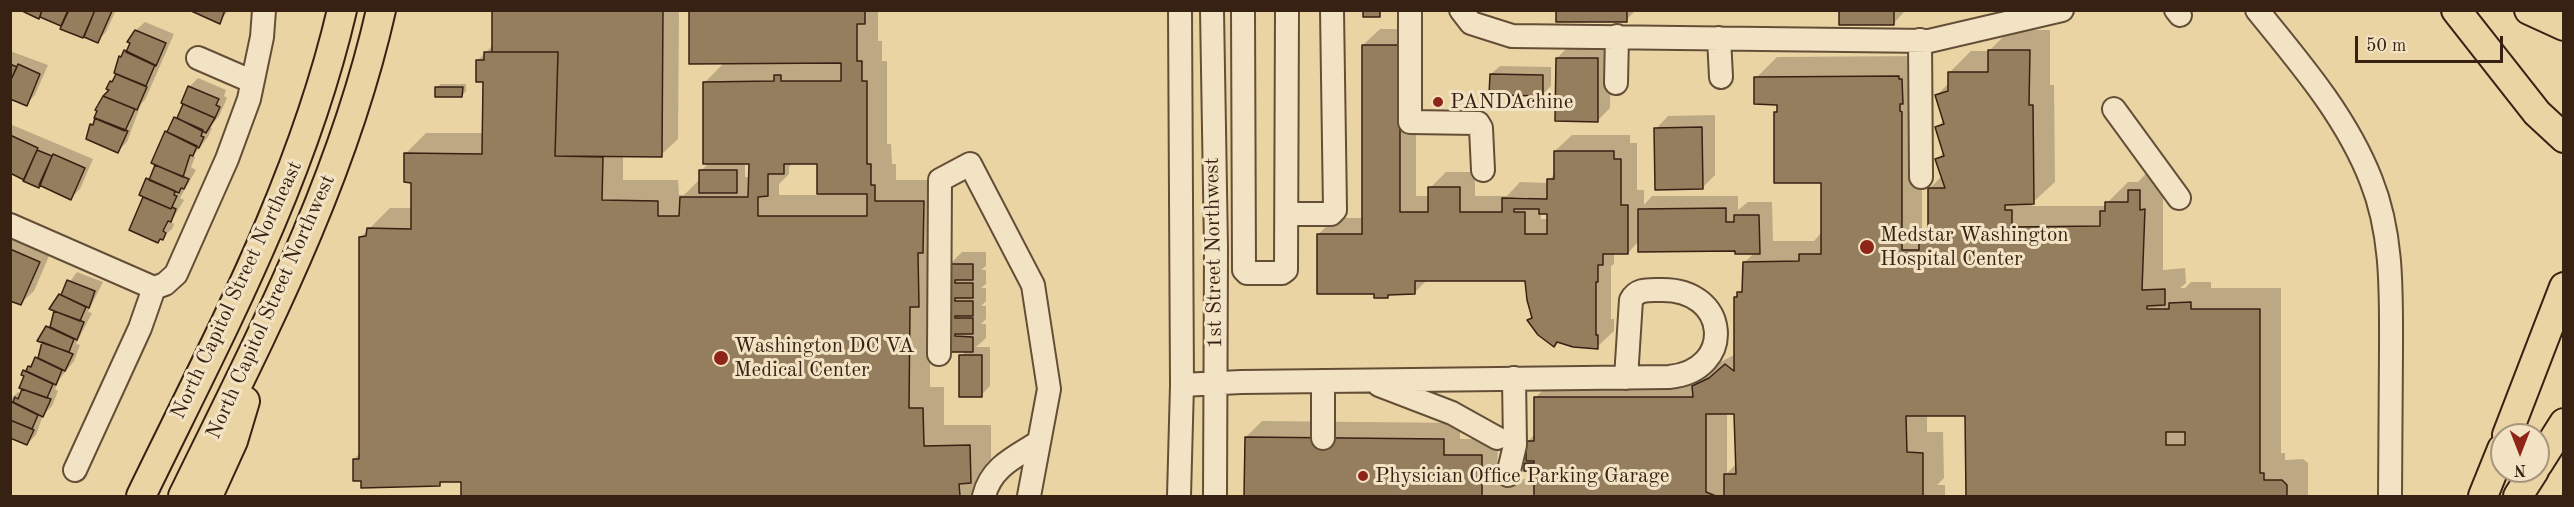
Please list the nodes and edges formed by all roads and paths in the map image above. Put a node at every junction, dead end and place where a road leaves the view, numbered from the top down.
1 (264, 10) edge
2 (342, 10) edge
3 (381, 10) edge
4 (1180, 10) edge
5 (1212, 10) edge
6 (1243, 10) edge
7 (1287, 10) edge
8 (1332, 10) edge
9 (1410, 10) edge
10 (1461, 10) edge
11 (2062, 10) edge
12 (2257, 10) edge
13 (2456, 10) edge
14 (2529, 10) edge
15 (2564, 26) edge
16 (1617, 36) junction
17 (1719, 38) junction
18 (1920, 40) junction
19 (198, 58) dead end
20 (1721, 77) dead end
21 (251, 81) junction
22 (1616, 83) dead end
23 (2114, 109) dead end
24 (2537, 113) junction
25 (2564, 138) edge
26 (2564, 154) edge
27 (1483, 170) dead end
28 (1921, 177) dead end
29 (2179, 198) dead end
30 (1287, 214) junction
31 (10, 225) edge
32 (2564, 287) edge
33 (154, 288) junction
34 (267, 323) junction
35 (939, 354) dead end
36 (1514, 378) junction
37 (1626, 378) junction
38 (1367, 380) junction
39 (1323, 381) junction
40 (1215, 383) junction
41 (1182, 385) junction
42 (2512, 423) edge
43 (2564, 423) edge
44 (1323, 438) dead end
45 (1497, 438) dead end
46 (1039, 442) junction
47 (2550, 445) edge
48 (75, 470) dead end
49 (1508, 475) dead end
50 (2490, 479) edge
51 (2526, 483) edge
52 (2383, 485) edge
53 (141, 496) edge
54 (183, 496) edge
55 (208, 496) edge
56 (984, 496) edge
57 (1029, 496) edge
58 (1179, 496) edge
59 (1215, 496) edge
60 (2483, 496) edge
61 (2518, 496) edge

1 - 21 street
2 - 53 main road, North Capitol Street Northeast
3 - 34 main road, North Capitol Street Northwest
4 - 41 street, 1st Street Northwest
5 - 40 street, 1st Street Northwest
6 - 30 street
7 - 30 street
8 - 30 street
9 - 27 street
10 - 16 street
11 - 18 street
12 - 52 street
13 - 24 main road
14 - 15 main road
16 - 17 street
16 - 22 street
17 - 18 street
17 - 20 street
18 - 28 street
19 - 21 street
21 - 33 street
23 - 29 street
24 - 25 main road
24 - 26 main road
31 - 33 street
32 - 42 main road
33 - 48 street
34 - 54 main road, North Capitol Street Northwest
34 - 55 main road
35 - 46 street
36 - 37 street
36 - 38 street
36 - 49 street
37 - 37 street
38 - 39 street
38 - 45 street
39 - 40 street
39 - 44 street
40 - 41 street
40 - 59 street, 1st Street Northwest
41 - 58 street, 1st Street Northwest
43 - 47 main road
46 - 56 street
46 - 57 street
50 - 60 main road
51 - 61 main road

